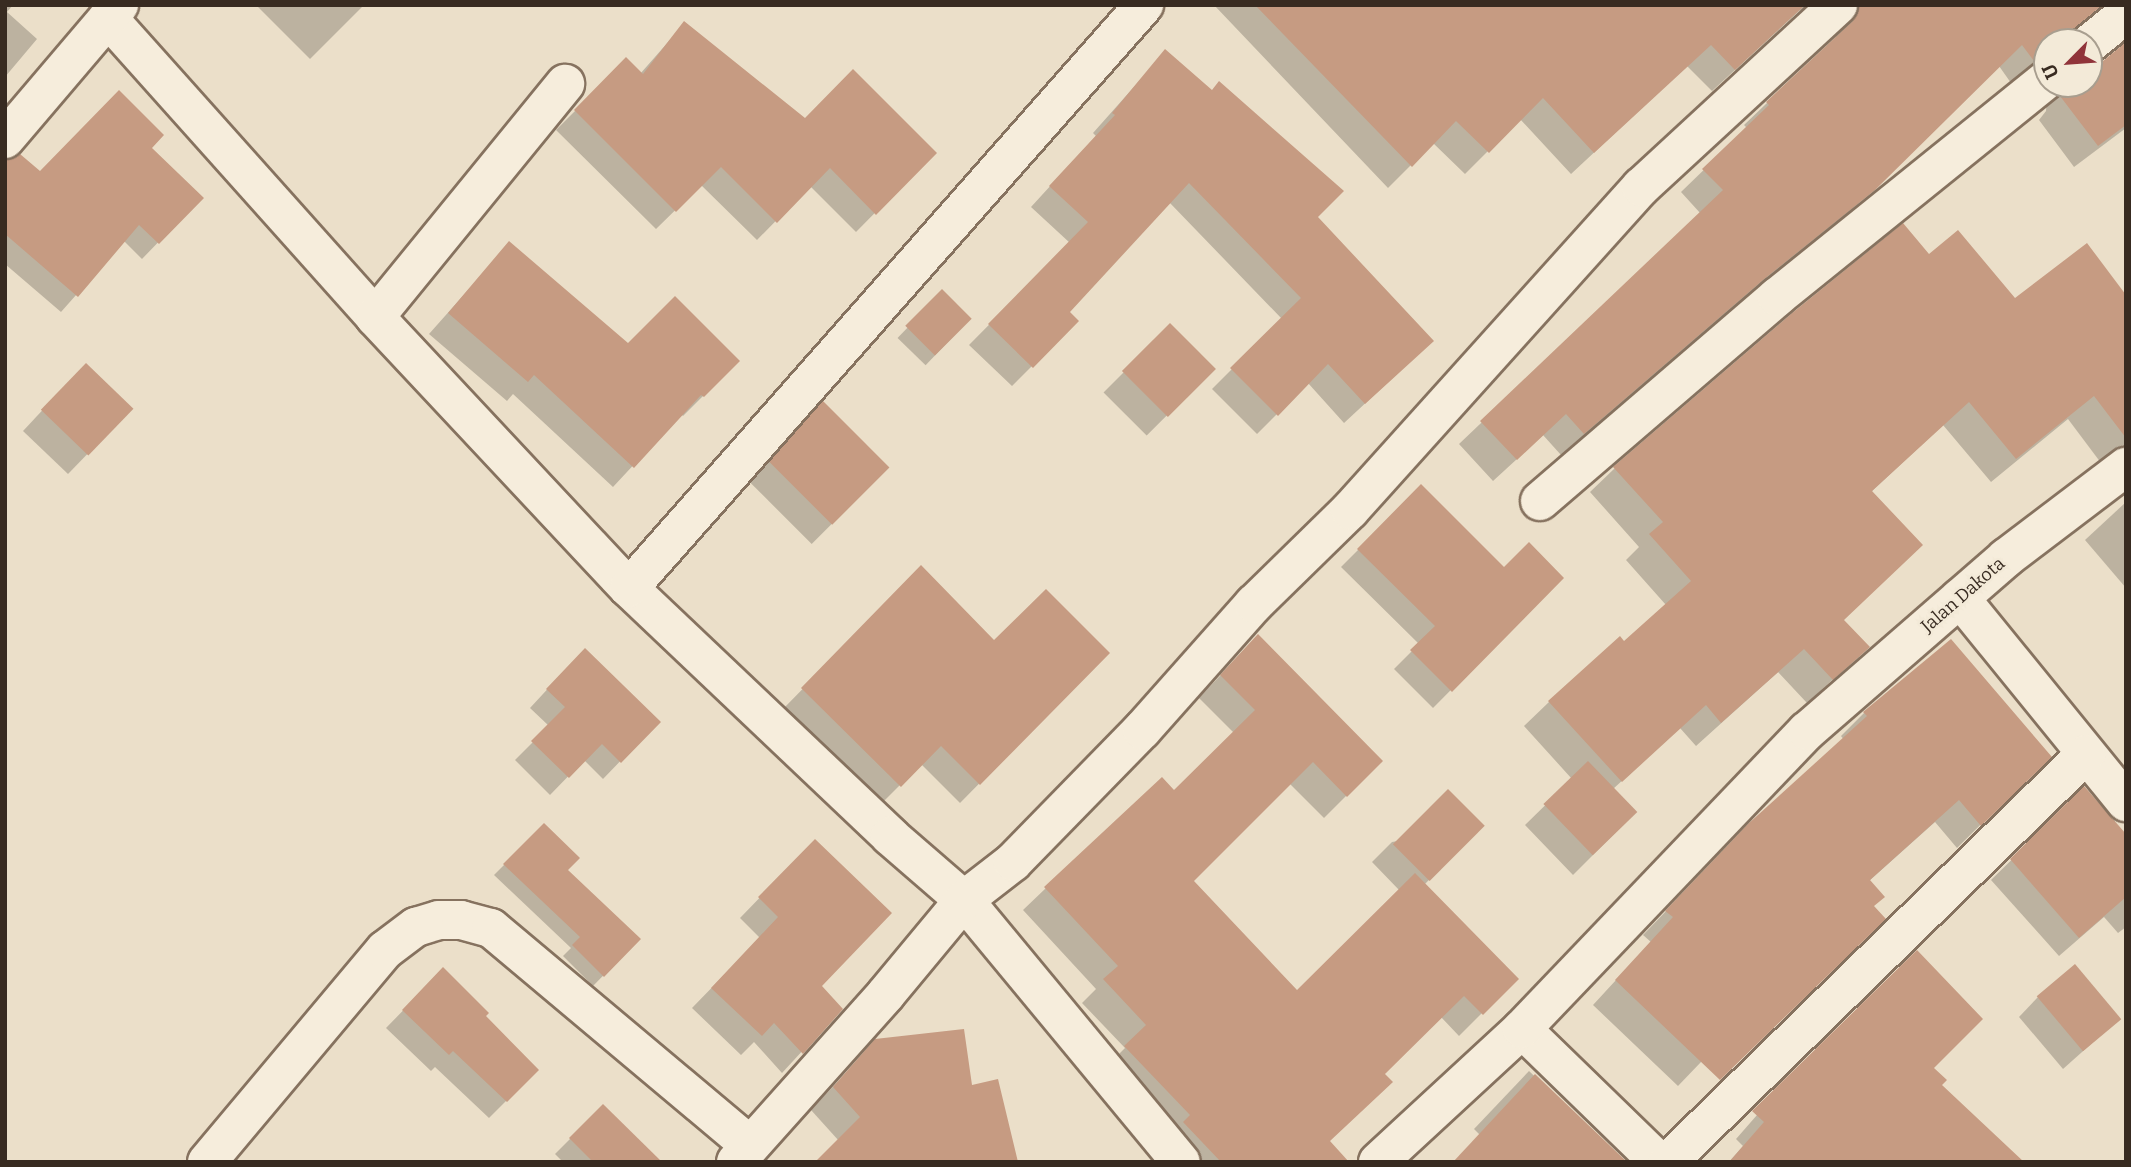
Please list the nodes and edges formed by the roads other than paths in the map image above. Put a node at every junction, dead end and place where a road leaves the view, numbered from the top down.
1 (1144, 5) edge
2 (1838, 5) edge
3 (113, 11) edge
4 (2126, 14) edge
5 (2103, 33) edge
6 (565, 84) dead end
7 (2033, 90) edge
8 (11, 122) edge
9 (375, 317) junction
10 (2126, 467) edge
11 (1540, 501) dead end
12 (629, 588) junction
13 (1960, 598) junction
14 (2086, 754) junction
15 (2126, 802) edge
16 (964, 900) junction
17 (1522, 1029) junction
18 (743, 1153) edge
19 (207, 1162) edge
20 (1181, 1162) edge
21 (1378, 1162) edge
22 (1659, 1162) edge
23 (1668, 1162) edge

1 - 12 street
2 - 16 street
3 - 8 street
3 - 9 street
4 - 5 street
6 - 9 street
7 - 11 street
9 - 12 street
10 - 13 street, Jalan Dakota
12 - 16 street
13 - 14 street
13 - 17 street, Jalan Dakota
14 - 15 street
14 - 23 street
16 - 18 street
16 - 20 street
17 - 21 street, Jalan Dakota
17 - 22 street
18 - 19 street

